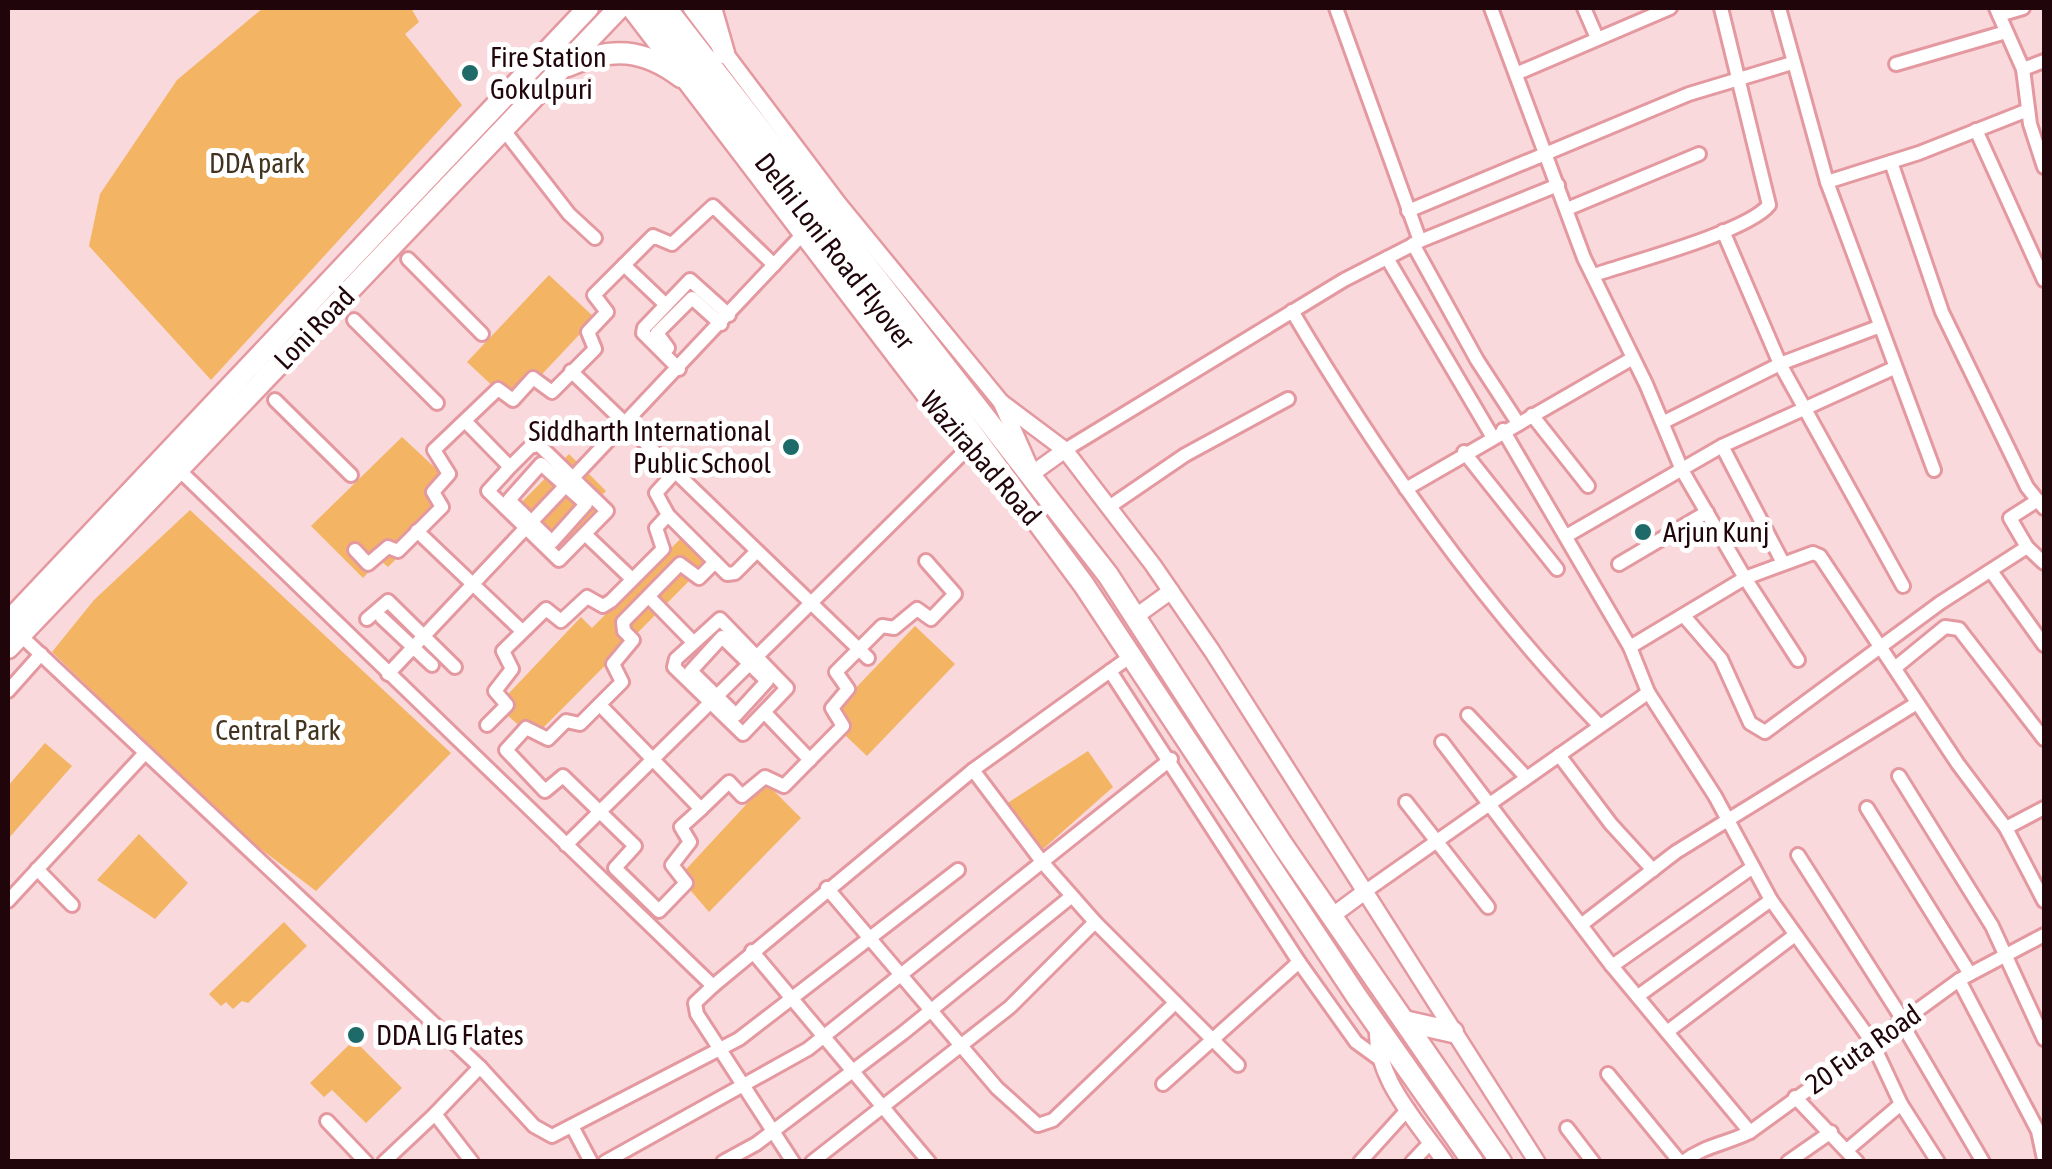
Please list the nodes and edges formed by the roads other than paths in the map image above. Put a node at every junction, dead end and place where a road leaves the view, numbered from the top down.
1 (562, 8) edge
2 (588, 8) edge
3 (619, 8) edge
4 (629, 8) edge
5 (645, 8) edge
6 (666, 8) edge
7 (691, 8) edge
8 (711, 8) edge
9 (1336, 8) edge
10 (1490, 8) edge
11 (1584, 8) edge
12 (1670, 8) edge
13 (1721, 8) edge
14 (1779, 8) edge
15 (2023, 8) edge
16 (1997, 11) edge
17 (2006, 32) junction
18 (1597, 38) junction
19 (724, 53) junction
20 (2044, 61) edge
21 (1792, 63) junction
22 (1896, 64) dead end
23 (549, 65) junction
24 (2023, 69) junction
25 (1518, 74) junction
26 (682, 77) junction
27 (1736, 78) junction
28 (2028, 110) junction
29 (503, 129) junction
30 (1976, 130) junction
31 (1547, 150) junction
32 (1699, 154) dead end
33 (2043, 157) edge
34 (1891, 162) junction
35 (1827, 182) junction
36 (1558, 185) junction
37 (1566, 208) junction
38 (1408, 211) junction
39 (1723, 231) junction
40 (802, 235) junction
41 (595, 238) dead end
42 (1416, 243) junction
43 (1387, 258) junction
44 (408, 259) dead end
45 (774, 265) junction
46 (624, 266) junction
47 (1594, 274) junction
48 (2044, 280) edge
49 (666, 305) junction
50 (1292, 310) junction
51 (725, 319) junction
52 (354, 320) dead end
53 (1878, 327) junction
54 (482, 334) dead end
55 (1633, 358) junction
56 (1780, 364) junction
57 (681, 366) junction
58 (1894, 368) junction
59 (571, 372) junction
60 (1288, 399) dead end
61 (275, 400) dead end
62 (437, 402) dead end
63 (1002, 402) junction
64 (1805, 405) junction
65 (1532, 416) junction
66 (465, 421) junction
67 (1664, 422) junction
68 (1518, 423) junction
69 (626, 424) junction
70 (973, 428) junction
71 (1498, 433) junction
72 (1722, 446) junction
73 (1065, 450) junction
74 (1464, 452) junction
75 (172, 463) junction
76 (510, 467) junction
77 (1682, 470) junction
78 (1934, 470) dead end
79 (676, 472) junction
80 (351, 475) dead end
81 (571, 481) junction
82 (1031, 486) junction
83 (1588, 486) dead end
84 (1406, 488) junction
85 (2041, 504) edge
86 (1109, 506) junction
87 (1708, 512) junction
88 (668, 514) junction
89 (527, 527) junction
90 (417, 531) junction
91 (586, 535) junction
92 (1568, 535) junction
93 (2027, 546) junction
94 (355, 550) dead end
95 (757, 551) junction
96 (926, 561) dead end
97 (1782, 561) junction
98 (715, 562) junction
99 (2044, 563) edge
100 (1620, 564) dead end
101 (1557, 569) dead end
102 (1991, 570) junction
103 (1745, 578) junction
104 (632, 579) junction
105 (473, 583) junction
106 (1903, 586) dead end
107 (1171, 591) junction
108 (648, 596) junction
109 (811, 603) junction
110 (1684, 616) junction
111 (1135, 617) junction
112 (522, 631) junction
113 (11, 632) edge
114 (423, 636) junction
115 (693, 642) junction
116 (2044, 645) edge
117 (1630, 647) junction
118 (413, 648) junction
119 (1884, 649) junction
120 (41, 654) junction
121 (863, 654) junction
122 (1132, 656) junction
123 (753, 660) junction
124 (1798, 660) dead end
125 (432, 665) dead end
126 (1896, 666) junction
127 (455, 667) dead end
128 (1110, 671) junction
129 (388, 674) junction
130 (8, 691) edge
131 (1648, 692) junction
132 (712, 700) junction
133 (1917, 703) junction
134 (600, 704) junction
135 (765, 713) junction
136 (1468, 715) dead end
137 (487, 725) dead end
138 (1598, 725) junction
139 (2044, 738) edge
140 (1442, 742) dead end
141 (145, 753) junction
142 (1559, 754) junction
143 (653, 759) junction
144 (1170, 759) junction
145 (810, 760) junction
146 (973, 770) junction
147 (1526, 776) junction
148 (1899, 776) dead end
149 (1490, 801) junction
150 (1406, 802) dead end
151 (1867, 808) dead end
152 (2044, 808) edge
153 (701, 809) junction
154 (600, 812) junction
155 (1729, 822) junction
156 (2006, 828) junction
157 (1438, 838) junction
158 (566, 844) junction
159 (1798, 855) dead end
160 (1043, 863) junction
161 (1752, 867) junction
162 (37, 869) junction
163 (958, 870) dead end
164 (1654, 870) junction
165 (2040, 878) edge
166 (827, 888) junction
167 (1364, 893) junction
168 (1072, 896) junction
169 (1771, 900) junction
170 (8, 901) edge
171 (2044, 901) edge
172 (72, 906) dead end
173 (1488, 907) dead end
174 (1332, 916) junction
175 (1096, 922) junction
176 (1581, 925) junction
177 (2044, 934) edge
178 (1795, 935) junction
179 (868, 940) junction
180 (752, 952) junction
181 (2008, 956) junction
182 (1299, 962) junction
183 (1612, 966) junction
184 (1964, 977) junction
185 (901, 978) junction
186 (713, 986) junction
187 (1638, 996) junction
188 (793, 1000) junction
189 (1175, 1004) junction
190 (932, 1011) junction
191 (1404, 1021) junction
192 (1902, 1021) junction
193 (1378, 1024) junction
194 (1454, 1032) junction
195 (1668, 1032) junction
196 (824, 1037) junction
197 (2044, 1039) edge
198 (1214, 1041) junction
199 (1872, 1042) junction
200 (961, 1046) junction
201 (720, 1050) junction
202 (1378, 1058) junction
203 (1238, 1065) dead end
204 (480, 1067) junction
205 (854, 1070) junction
206 (1608, 1074) dead end
207 (1162, 1084) dead end
208 (743, 1086) junction
209 (1795, 1097) junction
210 (1901, 1104) junction
211 (884, 1108) junction
212 (1408, 1109) junction
213 (435, 1114) junction
214 (326, 1121) dead end
215 (573, 1128) junction
216 (1568, 1128) dead end
217 (773, 1131) junction
218 (1750, 1132) junction
219 (1831, 1132) junction
220 (1431, 1142) junction
221 (1846, 1150) junction
222 (2044, 1158) edge
223 (366, 1162) edge
224 (384, 1162) edge
225 (472, 1162) edge
226 (590, 1162) edge
227 (605, 1162) edge
228 (723, 1162) edge
229 (793, 1162) edge
230 (812, 1162) edge
231 (929, 1162) edge
232 (1360, 1162) edge
233 (1412, 1162) edge
234 (1445, 1162) edge
235 (1473, 1162) edge
236 (1501, 1162) edge
237 (1537, 1162) edge
238 (1593, 1162) edge
239 (1682, 1162) edge
240 (1788, 1162) edge
241 (1858, 1162) edge
242 (1938, 1162) edge
243 (1982, 1162) edge

1 - 23 highway
2 - 23 highway, Loni Road
3 - 23 highway, Loni Road
4 - 26 street, Wazirabad Road
5 - 70 highway, Delhi Loni Road Flyover
6 - 70 highway, Delhi Loni Road Flyover
7 - 19 street, Wazirabad Road
8 - 19 highway
9 - 38 street
10 - 25 street
11 - 18 street
12 - 18 street
13 - 27 street
14 - 21 street
15 - 16 street
16 - 17 street
17 - 22 street
17 - 24 street
18 - 25 street
19 - 63 street, Wazirabad Road
20 - 24 street
21 - 27 street
21 - 35 street
23 - 26 highway
23 - 29 highway, Loni Road
23 - 75 highway, Loni Road
24 - 28 street
25 - 31 street
26 - 40 street, Wazirabad Road
27 - 31 street
27 - 39 street
28 - 30 street
28 - 33 street
29 - 41 street
29 - 75 highway, Loni Road
30 - 34 street
30 - 48 street
31 - 36 street
31 - 38 street
32 - 37 street
34 - 35 street
34 - 85 street
35 - 53 street
36 - 37 street
36 - 42 street
37 - 47 street
38 - 42 street
39 - 47 street
39 - 56 street
40 - 45 street
40 - 70 street, Wazirabad Road
42 - 43 street
42 - 68 street
43 - 50 street
43 - 71 street
44 - 54 street
45 - 46 street
45 - 51 street
46 - 49 street
46 - 59 street
47 - 55 street
49 - 51 street
49 - 57 street
50 - 73 street
50 - 84 street
51 - 57 street
51 - 57 street
52 - 62 street
53 - 56 street
53 - 58 street
55 - 65 street
55 - 67 street
56 - 64 street
56 - 67 street
57 - 69 street
58 - 64 street
58 - 78 street
59 - 66 street
59 - 69 street
60 - 86 street
61 - 80 street
63 - 73 street
63 - 82 street, Wazirabad Road
64 - 72 street
64 - 106 street
65 - 68 street
65 - 83 street
66 - 76 street
66 - 90 street
67 - 77 street
68 - 71 street
69 - 79 street
69 - 81 street
70 - 82 highway, Delhi Loni Road Flyover
70 - 82 street, Wazirabad Road
70 - 109 street
71 - 74 street
71 - 92 street
72 - 77 street
72 - 97 street
73 - 82 street
73 - 86 street
74 - 84 street
74 - 101 street
75 - 113 highway, Loni Road
75 - 129 street
76 - 81 street
76 - 89 street
77 - 87 street
77 - 92 street
79 - 88 street
79 - 95 street
81 - 89 street
81 - 89 street
81 - 89 street
81 - 91 street
82 - 111 highway, Wazirabad Road
82 - 122 highway, Wazirabad Road
84 - 138 street
85 - 93 street
86 - 107 street
87 - 100 street
87 - 103 street
88 - 98 street
88 - 104 street
89 - 91 street
89 - 105 street
90 - 94 street
90 - 105 street
91 - 104 street
92 - 117 street
93 - 99 street
93 - 102 street
95 - 98 street
95 - 109 street
96 - 121 street
97 - 103 street
97 - 119 street
98 - 108 street
102 - 116 street
102 - 119 street
103 - 110 street
103 - 124 street
104 - 112 street
105 - 112 street
105 - 114 street
107 - 111 street
107 - 167 street
108 - 115 street
108 - 134 street
109 - 121 street
109 - 123 street
110 - 117 street
110 - 119 street
111 - 174 highway, Wazirabad Road
112 - 137 street
113 - 120 street
114 - 118 street
114 - 118 street
114 - 127 street
115 - 123 street
115 - 132 street
117 - 131 street
118 - 125 street
118 - 129 street
119 - 126 street
120 - 130 street
120 - 141 street
121 - 145 street
122 - 128 street
122 - 193 highway, Wazirabad Road
123 - 132 street
123 - 132 street
123 - 132 street
123 - 135 street
126 - 133 street
126 - 139 street
128 - 144 street
128 - 146 street
129 - 158 street
131 - 138 street
131 - 155 street
132 - 135 street
132 - 143 street
133 - 155 street
133 - 156 street
134 - 143 street
134 - 154 street
135 - 145 street
136 - 147 street
138 - 142 street
140 - 149 street
141 - 162 street
141 - 204 street
142 - 147 street
142 - 164 street
143 - 153 street
143 - 154 street
144 - 160 street
144 - 182 street
145 - 153 street
146 - 160 street
146 - 166 street
147 - 149 street
148 - 181 street
149 - 157 street
149 - 176 street
150 - 157 street
151 - 184 street
152 - 156 street
153 - 154 street
154 - 158 street
155 - 161 street
155 - 164 street
156 - 165 street
157 - 167 street
157 - 173 street
158 - 186 street
159 - 192 street
160 - 168 street
160 - 185 street
161 - 169 street
161 - 183 street
162 - 170 street
162 - 172 street
163 - 179 street
164 - 176 street
165 - 171 street
166 - 179 street
166 - 180 street
167 - 174 street
167 - 194 street
168 - 175 street
168 - 190 street
169 - 178 street
169 - 187 street
174 - 191 highway, Wazirabad Road
175 - 189 street
175 - 200 street
176 - 183 street
177 - 181 street, 20 Futa Road
178 - 195 street
178 - 199 street
179 - 185 street
179 - 188 street
180 - 186 street
180 - 188 street
181 - 184 street, 20 Futa Road
181 - 197 street
182 - 198 street
182 - 202 street
183 - 187 street
184 - 192 street, 20 Futa Road
184 - 222 street
185 - 190 street
185 - 196 street
186 - 201 street
187 - 195 street
188 - 196 street
188 - 201 street
189 - 198 street
189 - 200 street
190 - 200 street
190 - 205 street
191 - 194 highway
191 - 236 highway, Wazirabad Road
192 - 199 street, 20 Futa Road
192 - 243 street
193 - 202 street
193 - 235 highway, Wazirabad Road
194 - 237 street
195 - 218 street
196 - 205 street
196 - 208 street
198 - 203 street
198 - 207 street
199 - 209 street, 20 Futa Road
199 - 210 street
200 - 211 street
201 - 208 street
201 - 215 street
202 - 212 street
204 - 213 street
204 - 215 street
205 - 211 street
205 - 217 street
206 - 239 street
208 - 217 street
208 - 227 street
209 - 218 street, 20 Futa Road
209 - 219 street
210 - 221 street
210 - 242 street
211 - 230 street
211 - 231 street
212 - 220 street
212 - 232 street
213 - 224 street
213 - 225 street
214 - 223 street
215 - 226 street
216 - 238 street
217 - 228 street
217 - 229 street
218 - 239 street, 20 Futa Road
219 - 221 street
219 - 240 street
220 - 233 street
220 - 234 street
221 - 241 street

